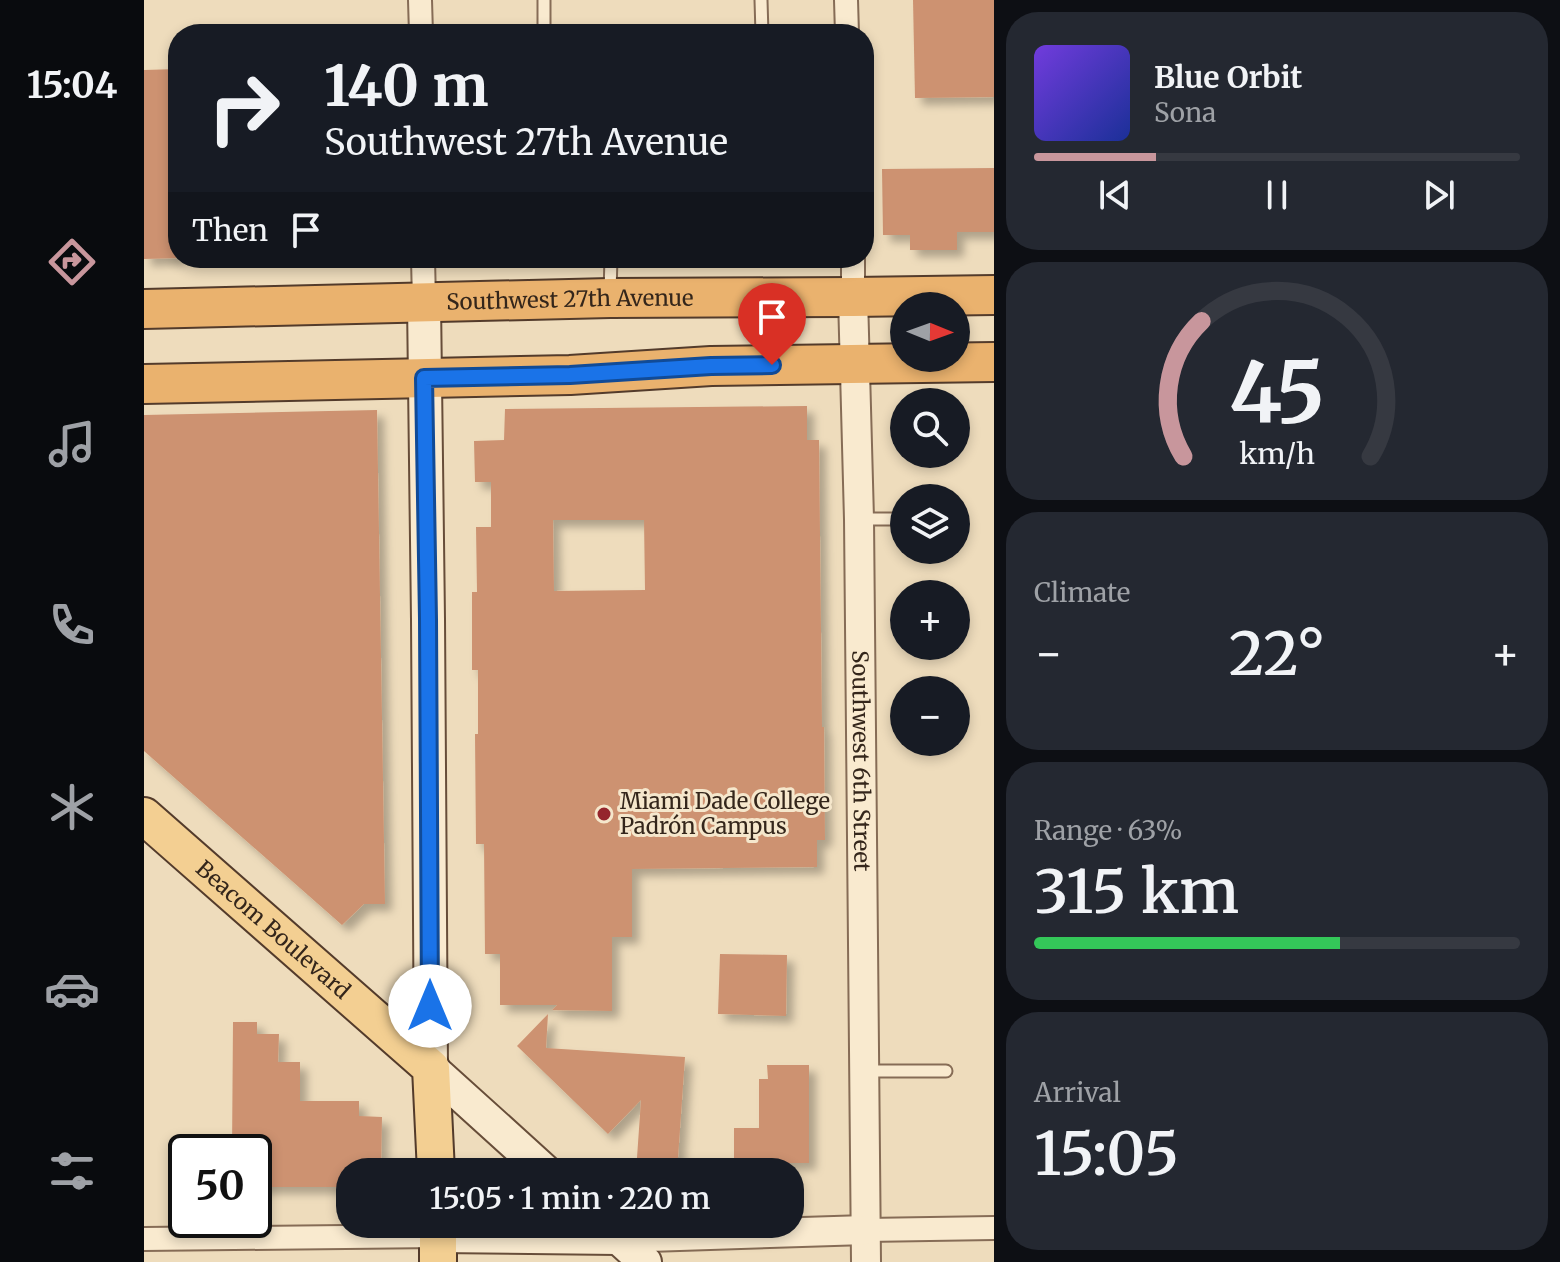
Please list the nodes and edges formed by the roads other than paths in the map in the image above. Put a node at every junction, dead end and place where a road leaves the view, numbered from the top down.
1 (420, 0) edge
2 (544, 0) edge
3 (761, 0) edge
4 (846, 0) edge
5 (421, 24) edge
6 (544, 24) edge
7 (762, 24) edge
8 (847, 24) edge
9 (423, 268) edge
10 (611, 268) edge
11 (853, 268) edge
12 (994, 295) edge
13 (853, 297) junction
14 (610, 298) junction
15 (424, 302) junction
16 (144, 309) edge
17 (994, 362) edge
18 (855, 363) junction
19 (424, 378) junction
20 (144, 384) edge
21 (859, 519) junction
22 (890, 519) edge
23 (145, 819) edge
24 (431, 1068) junction
25 (865, 1071) junction
26 (946, 1071) dead end
27 (435, 1158) edge
28 (531, 1158) edge
29 (994, 1228) edge
30 (804, 1230) edge
31 (866, 1230) junction
32 (490, 1238) edge
33 (618, 1238) edge
34 (144, 1239) edge
35 (438, 1241) edge
36 (645, 1262) edge
37 (866, 1262) edge

1 - 5 street
2 - 6 lane
3 - 7 lane
4 - 8 street
9 - 15 street
10 - 14 lane
11 - 13 street, Southwest 6th Street
12 - 13 highway, Southwest 27th Avenue
13 - 14 highway, Southwest 27th Avenue
13 - 18 street, Southwest 6th Street
14 - 15 highway, Southwest 27th Avenue
15 - 16 highway, Southwest 27th Avenue
15 - 19 main road
17 - 18 highway
18 - 19 highway
18 - 21 street, Southwest 6th Street
19 - 20 highway
19 - 24 main road
21 - 22 lane
21 - 25 street, Southwest 6th Street
23 - 24 main road, Beacom Boulevard
24 - 27 main road
24 - 28 main road, Beacom Boulevard
25 - 26 lane
25 - 31 street, Southwest 6th Street
29 - 31 street
30 - 31 street
31 - 37 street, Southwest 6th Street
32 - 35 main road
33 - 36 main road
34 - 35 street

